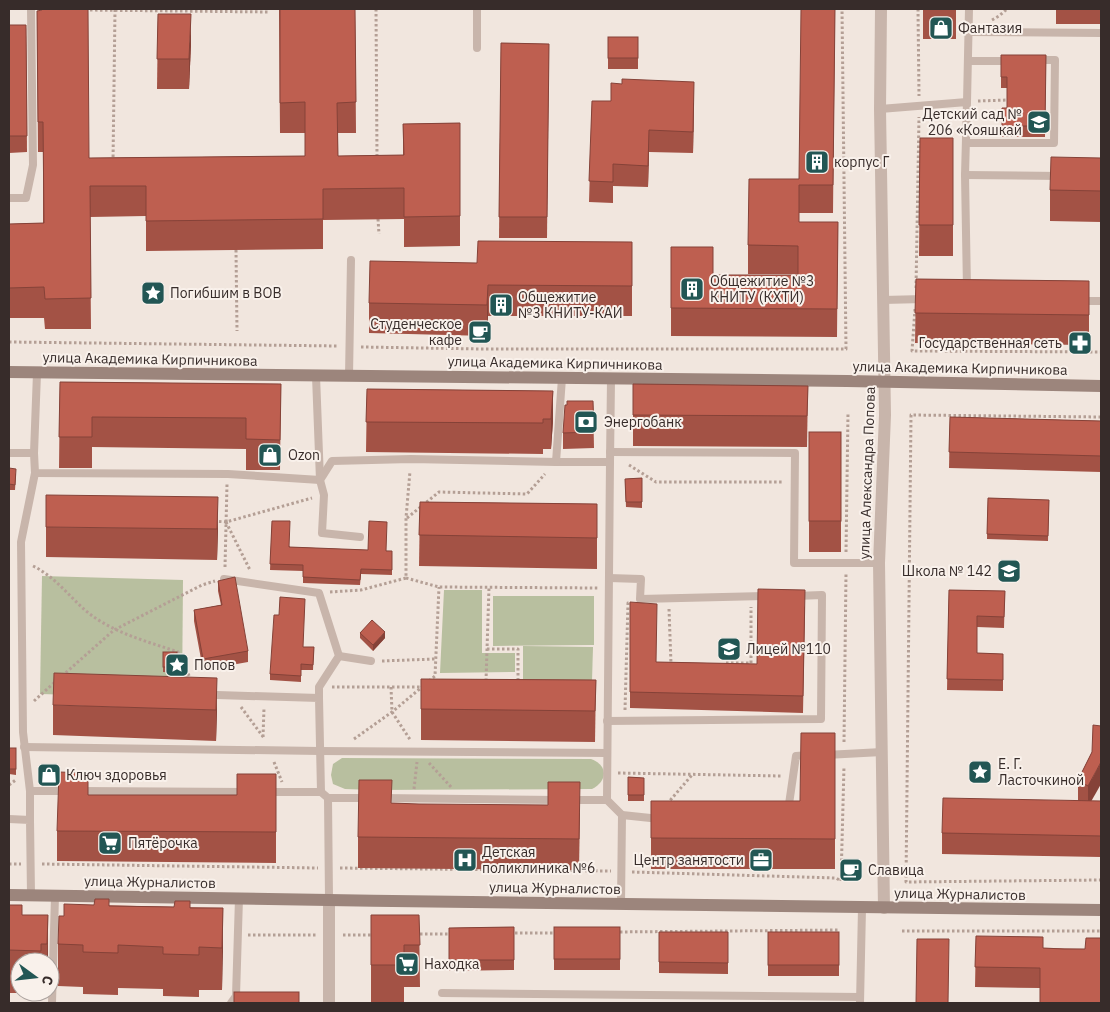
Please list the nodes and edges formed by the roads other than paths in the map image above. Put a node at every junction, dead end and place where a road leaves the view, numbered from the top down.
1 (31, 9) edge
2 (39, 9) edge
3 (477, 9) edge
4 (881, 9) edge
5 (969, 9) edge
6 (969, 32) junction
7 (1101, 33) edge
8 (477, 48) dead end
9 (1016, 60) edge
10 (1026, 60) edge
11 (968, 61) junction
12 (967, 102) junction
13 (880, 110) junction
14 (966, 143) junction
15 (965, 176) junction
16 (1072, 176) edge
17 (9, 198) edge
18 (351, 260) dead end
19 (968, 298) edge
20 (933, 299) edge
21 (883, 300) junction
22 (1073, 301) edge
23 (1101, 301) edge
24 (9, 372) edge
25 (37, 372) junction
26 (316, 376) junction
27 (349, 376) junction
28 (562, 378) junction
29 (610, 379) junction
30 (885, 381) junction
31 (1101, 386) edge
32 (610, 452) junction
33 (9, 453) edge
34 (34, 453) junction
35 (556, 462) junction
36 (610, 462) junction
37 (35, 473) junction
38 (320, 480) junction
39 (360, 537) dead end
40 (879, 563) junction
41 (609, 578) junction
42 (224, 579) edge
43 (777, 596) edge
44 (786, 596) edge
45 (339, 656) junction
46 (371, 661) road end
47 (217, 695) edge
48 (319, 698) junction
49 (607, 721) junction
50 (13, 730) dead end
51 (23, 732) junction
52 (24, 747) junction
53 (320, 752) junction
54 (882, 752) junction
55 (607, 753) junction
56 (30, 791) junction
57 (321, 792) junction
58 (328, 798) junction
59 (607, 800) junction
60 (622, 815) junction
61 (778, 817) edge
62 (9, 819) edge
63 (672, 819) edge
64 (30, 820) junction
65 (9, 895) edge
66 (31, 896) junction
67 (55, 896) junction
68 (238, 898) junction
69 (329, 899) junction
70 (621, 904) junction
71 (862, 908) junction
72 (884, 908) junction
73 (1101, 910) edge
74 (54, 952) edge
75 (442, 993) dead end
76 (726, 999) edge
77 (775, 1000) edge
78 (860, 1000) edge
79 (231, 1003) edge
80 (329, 1003) edge

1 - 2 lane
1 - 17 lane
3 - 8 lane
4 - 13 street, улица Александра Попова
5 - 6 lane
6 - 7 lane
6 - 11 lane
9 - 11 lane
10 - 14 lane
11 - 12 lane
12 - 13 lane
12 - 14 lane
13 - 21 street, улица Александра Попова
14 - 15 lane
15 - 16 lane
15 - 19 lane
18 - 27 lane
20 - 21 lane
21 - 30 street, улица Александра Попова
22 - 23 lane
24 - 25 street, улица Академика Кирпичникова
25 - 26 street, улица Академика Кирпичникова
25 - 34 lane
26 - 27 street, улица Академика Кирпичникова
26 - 38 lane
27 - 28 street, улица Академика Кирпичникова
28 - 29 street, улица Академика Кирпичникова
28 - 35 lane
29 - 30 street, улица Академика Кирпичникова
29 - 32 lane
30 - 31 street, улица Академика Кирпичникова
30 - 40 street, улица Александра Попова
32 - 36 lane
32 - 40 lane
33 - 34 lane
34 - 37 lane
35 - 36 lane
35 - 38 lane
36 - 41 lane
37 - 38 lane
37 - 51 lane
38 - 39 lane
40 - 54 street, улица Александра Попова
41 - 43 lane
41 - 49 lane
42 - 45 lane
44 - 49 lane
45 - 46 lane
45 - 48 lane
47 - 48 lane
48 - 53 lane
49 - 55 lane
50 - 51 lane
51 - 52 lane
52 - 53 lane
52 - 56 lane
53 - 55 lane
53 - 57 lane
54 - 61 lane
54 - 72 street, улица Александра Попова
55 - 59 lane
56 - 57 lane
56 - 64 lane
57 - 58 lane
58 - 59 lane
58 - 69 lane
59 - 60 lane
60 - 63 lane
60 - 70 lane
62 - 64 lane
64 - 66 lane
65 - 66 street, улица Журналистов
66 - 67 street, улица Журналистов
67 - 68 street, улица Журналистов
67 - 74 lane
68 - 69 street, улица Журналистов
68 - 79 lane
69 - 70 street, улица Журналистов
69 - 80 street
70 - 71 street, улица Журналистов
71 - 72 street, улица Журналистов
71 - 78 lane
72 - 73 street, улица Журналистов
75 - 76 lane
76 - 77 lane
77 - 78 lane

